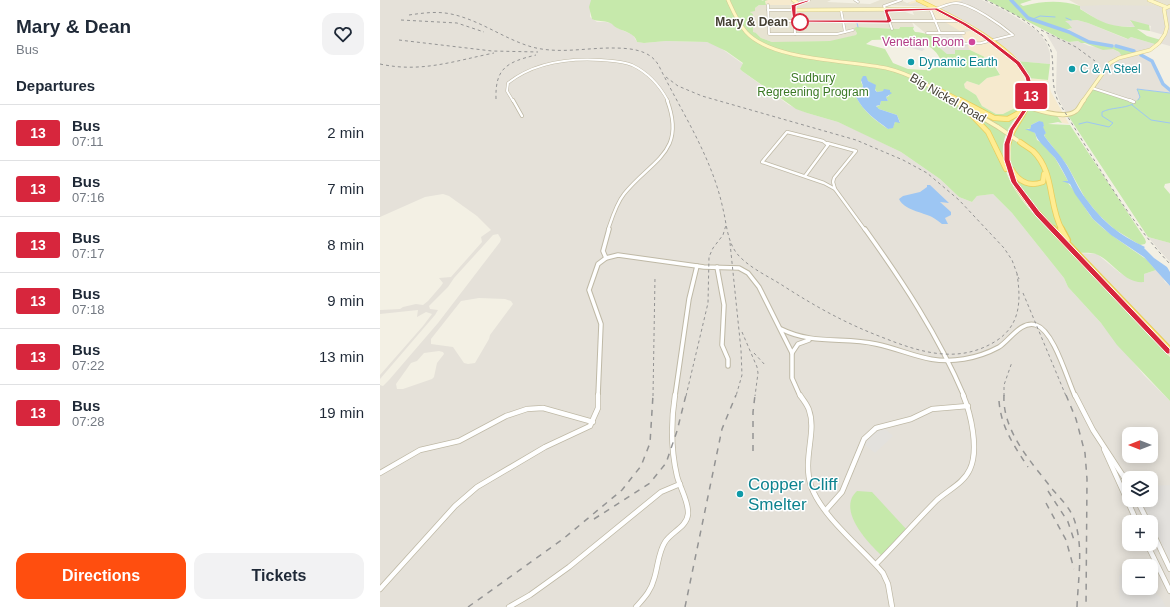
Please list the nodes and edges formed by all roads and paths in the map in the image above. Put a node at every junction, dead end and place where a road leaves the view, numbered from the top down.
1 (728, 0) edge
2 (793, 0) edge
3 (808, 0) edge
4 (855, 0) edge
5 (901, 0) edge
6 (918, 0) edge
7 (1149, 0) edge
8 (858, 2) dead end
9 (798, 3) junction
10 (768, 5) dead end
11 (1170, 6) edge
12 (1166, 7) junction
13 (935, 9) junction
14 (768, 10) junction
15 (794, 10) junction
16 (841, 10) junction
17 (886, 10) junction
18 (931, 11) dead end
19 (843, 21) junction
20 (889, 21) junction
21 (935, 21) junction
22 (960, 21) junction
23 (768, 22) junction
24 (794, 22) junction
25 (892, 28) dead end
26 (853, 30) dead end
27 (845, 32) junction
28 (927, 33) dead end
29 (940, 33) junction
30 (964, 33) dead end
31 (795, 34) junction
32 (990, 41) junction
33 (959, 44) dead end
34 (936, 88) junction
35 (1092, 88) junction
36 (1134, 102) dead end
37 (1026, 106) junction
38 (966, 108) junction
39 (1019, 113) junction
40 (522, 116) dead end
41 (1019, 141) junction
42 (827, 143) junction
43 (1007, 160) junction
44 (1006, 169) junction
45 (806, 176) junction
46 (835, 189) junction
47 (1075, 252) junction
48 (606, 258) junction
49 (697, 266) junction
50 (717, 267) junction
51 (780, 328) junction
52 (810, 339) junction
53 (1170, 351) edge
54 (792, 353) junction
55 (1170, 356) edge
56 (949, 362) junction
57 (728, 366) dead end
58 (968, 406) junction
59 (593, 422) junction
60 (1099, 440) junction
61 (380, 473) edge
62 (1122, 473) edge
63 (680, 484) junction
64 (826, 510) junction
65 (1134, 515) edge
66 (1158, 544) edge
67 (1150, 551) edge
68 (876, 564) junction
69 (1170, 569) edge
70 (380, 589) edge
71 (1170, 591) edge
72 (509, 607) edge
73 (636, 607) edge
74 (892, 607) edge

1 - 34 street, Big Nickel Road
2 - 9 street
3 - 9 street
4 - 8 street
5 - 17 street
6 - 13 main road
7 - 12 street
9 - 15 street
10 - 14 street
11 - 12 street
12 - 35 street
13 - 17 street
13 - 22 main road
13 - 32 street
14 - 15 street
14 - 23 street
15 - 16 street
15 - 24 street
16 - 17 street
16 - 19 street
17 - 20 street
18 - 21 street
19 - 20 street
19 - 24 street
19 - 27 street
20 - 21 street
20 - 25 street
21 - 22 street
21 - 29 street
22 - 32 main road
23 - 24 street
23 - 31 street
24 - 31 street
26 - 27 street
27 - 31 street
28 - 29 street
29 - 30 street
32 - 33 street
32 - 37 main road
34 - 38 street, Big Nickel Road
34 - 39 main road
35 - 36 street
35 - 37 street
37 - 39 main road
37 - 43 main road
38 - 41 street, Big Nickel Road, bridge
38 - 44 main road
39 - 44 main road
40 - 48 street
41 - 43 main road
41 - 47 main road
42 - 45 street
42 - 45 street
42 - 46 street
43 - 47 main road
44 - 55 main road
45 - 46 street
46 - 56 street
47 - 53 main road
48 - 49 street
48 - 59 street
49 - 50 street
49 - 63 street
50 - 51 street
50 - 57 street
51 - 52 street
51 - 54 street
52 - 54 street
52 - 56 street
54 - 64 street
56 - 58 street
56 - 60 street
58 - 64 street
58 - 68 street
59 - 61 street
59 - 70 street
60 - 62 street
60 - 65 street
63 - 72 street
63 - 73 street
64 - 68 street
66 - 69 street
67 - 71 street
68 - 74 street

